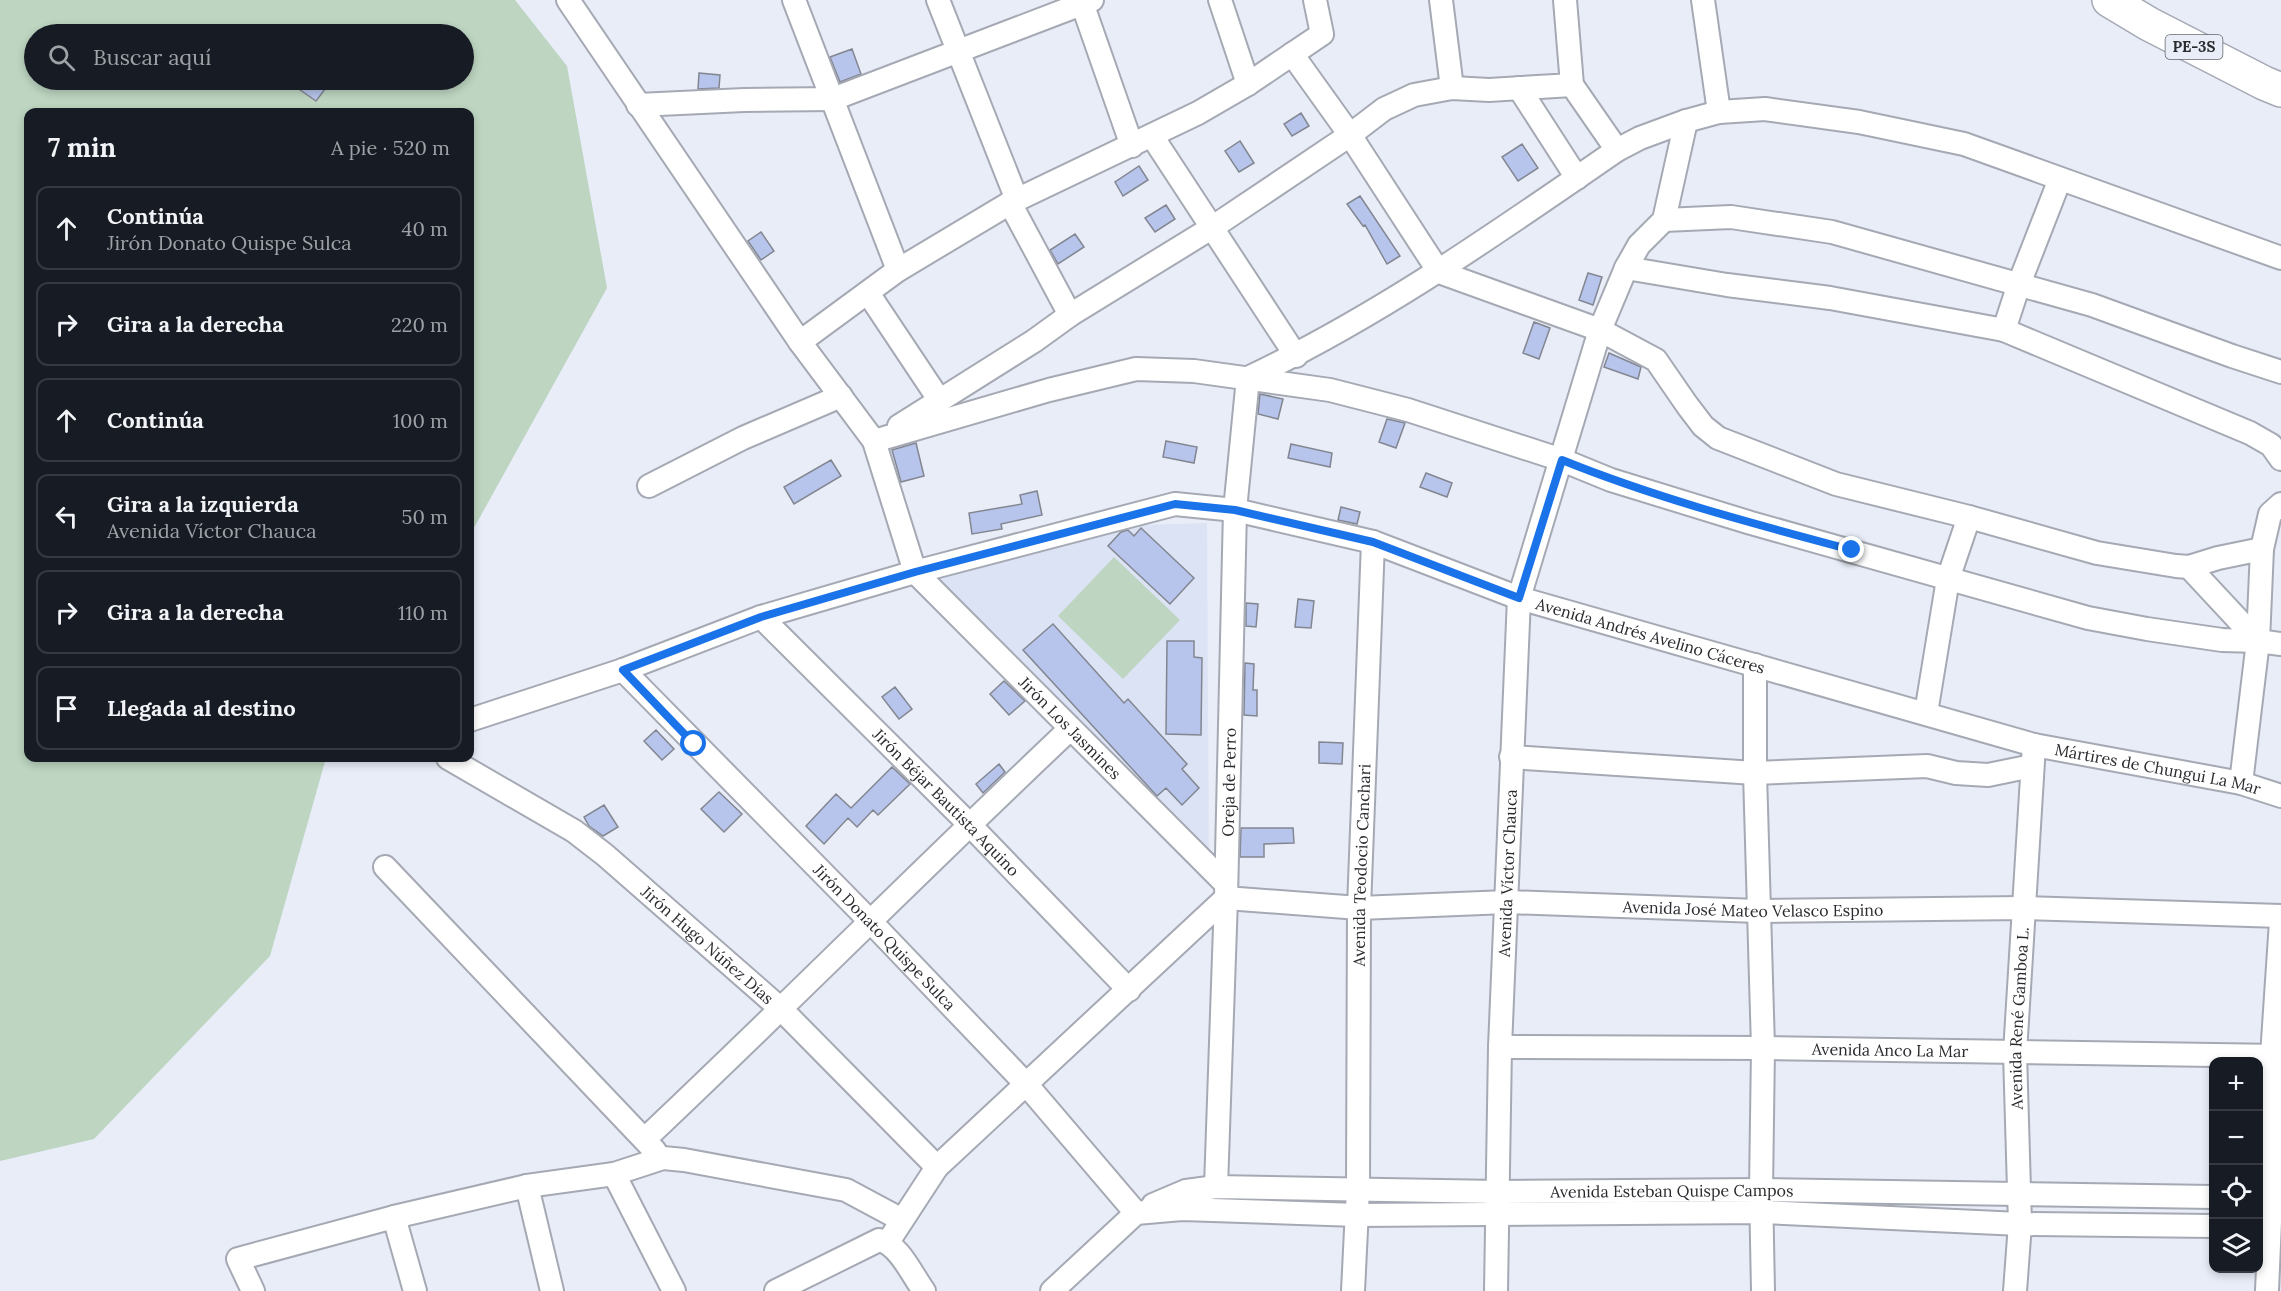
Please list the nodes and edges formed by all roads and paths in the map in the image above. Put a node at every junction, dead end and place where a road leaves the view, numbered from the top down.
1 (568, 0) edge
2 (794, 0) edge
3 (938, 0) edge
4 (1220, 0) edge
5 (1315, 0) edge
6 (1441, 0) edge
7 (1565, 0) edge
8 (1703, 0) edge
9 (2109, 0) edge
10 (1085, 1) edge
11 (959, 52) junction
12 (1292, 54) junction
13 (1248, 84) junction
14 (1572, 85) junction
15 (1452, 88) junction
16 (1519, 88) junction
17 (2281, 90) edge
18 (833, 99) junction
19 (638, 105) junction
20 (1719, 112) junction
21 (1686, 121) junction
22 (1350, 135) junction
23 (1152, 136) junction
24 (1132, 146) junction
25 (1617, 150) junction
26 (1577, 177) junction
27 (2060, 179) junction
28 (1013, 202) junction
29 (1664, 220) junction
30 (1213, 227) junction
31 (2281, 258) edge
32 (1626, 268) junction
33 (898, 270) junction
34 (1438, 272) junction
35 (2019, 284) junction
36 (868, 292) junction
37 (1070, 315) junction
38 (1600, 330) junction
39 (2004, 330) junction
40 (800, 342) junction
41 (1296, 356) junction
42 (2281, 372) edge
43 (1248, 378) junction
44 (841, 396) junction
45 (940, 400) junction
46 (874, 441) junction
47 (2281, 458) edge
48 (1562, 460) junction
49 (649, 486) dead end
50 (2281, 504) edge
51 (1235, 510) junction
52 (1969, 517) junction
53 (1373, 542) junction
54 (2262, 549) junction
55 (2189, 567) junction
56 (915, 572) junction
57 (1948, 579) junction
58 (1519, 598) junction
59 (761, 617) junction
60 (2258, 641) junction
61 (2281, 644) edge
62 (1755, 665) junction
63 (623, 670) junction
64 (1926, 713) junction
65 (474, 719) edge
66 (1070, 729) junction
67 (2033, 756) junction
68 (1511, 757) junction
69 (455, 762) edge
70 (1755, 772) junction
71 (2241, 783) junction
72 (2281, 796) edge
73 (969, 824) junction
74 (385, 867) dead end
75 (1226, 890) junction
76 (1507, 902) junction
77 (1359, 908) junction
78 (2023, 908) junction
79 (1758, 911) junction
80 (2281, 916) edge
81 (870, 921) junction
82 (2281, 921) edge
83 (1129, 990) junction
84 (782, 1010) junction
85 (1500, 1047) junction
86 (1763, 1048) junction
87 (2015, 1053) junction
88 (2276, 1056) edge
89 (1026, 1084) junction
90 (645, 1140) junction
91 (663, 1158) junction
92 (938, 1167) junction
93 (614, 1174) junction
94 (527, 1186) junction
95 (1216, 1187) junction
96 (1358, 1188) junction
97 (2019, 1194) junction
98 (2209, 1197) edge
99 (2270, 1198) edge
100 (1762, 1201) junction
101 (1498, 1204) junction
102 (1136, 1213) junction
103 (1357, 1215) junction
104 (394, 1217) junction
105 (902, 1220) junction
106 (2020, 1224) junction
107 (2209, 1226) edge
108 (2270, 1227) edge
109 (888, 1242) junction
110 (253, 1291) edge
111 (415, 1291) edge
112 (552, 1291) edge
113 (674, 1291) edge
114 (776, 1291) edge
115 (924, 1291) edge
116 (1052, 1291) edge
117 (1353, 1291) edge
118 (1496, 1291) edge
119 (1763, 1291) edge
120 (2015, 1291) edge
121 (2267, 1291) edge

1 - 19 street
2 - 18 street
3 - 11 street
4 - 13 street
5 - 12 street
6 - 15 street
7 - 14 street
8 - 20 street
9 - 17 highway, PE-3S
10 - 11 street
10 - 24 street
11 - 18 street
11 - 28 street
12 - 13 street
12 - 22 street
13 - 23 street
14 - 16 street
14 - 25 street
15 - 16 street
15 - 22 street
16 - 26 street
18 - 19 street
18 - 33 street
19 - 40 street
20 - 21 street
20 - 27 street
21 - 25 street
21 - 29 street
22 - 30 street
22 - 34 street
23 - 24 street
23 - 30 street
24 - 28 street
25 - 26 street
26 - 34 street
27 - 31 street
27 - 35 street
28 - 33 street
28 - 37 street
29 - 32 street, Avenida Víctor Chauca
29 - 35 street
30 - 37 street
30 - 41 street
32 - 38 street, Avenida Víctor Chauca
32 - 39 street
33 - 36 street
34 - 38 street
34 - 41 street
35 - 39 street
35 - 42 street
36 - 40 street
36 - 45 street
37 - 45 street
38 - 48 street, Avenida Víctor Chauca
38 - 52 street
39 - 47 street
40 - 44 street
41 - 43 street
43 - 46 street
43 - 48 street
43 - 51 street, Oreja de Perro
44 - 46 street
44 - 49 street
45 - 46 street
46 - 56 street
48 - 57 street
48 - 58 street, Avenida Víctor Chauca
50 - 54 street
51 - 53 street, Avenida Andrés Avelino Cáceres
51 - 56 street, Avenida Andrés Avelino Cáceres
51 - 75 street, Oreja de Perro
52 - 55 street
52 - 57 street
53 - 58 street, Avenida Andrés Avelino Cáceres
53 - 77 street, Avenida Teodocio Canchari
54 - 55 street
54 - 60 street
55 - 60 street
56 - 59 street, Avenida Andrés Avelino Cáceres
56 - 66 street, Jirón Los Jasmines
57 - 60 street
57 - 64 street
58 - 62 street, Avenida Andrés Avelino Cáceres
58 - 68 street, Avenida Víctor Chauca
59 - 63 street, Avenida Andrés Avelino Cáceres
59 - 73 street, Jirón Béjar Bautista Aquino
60 - 61 street
60 - 71 street
62 - 64 street, Avenida Andrés Avelino Cáceres
62 - 70 street
63 - 65 street, Avenida Andrés Avelino Cáceres
63 - 81 street, Jirón Donato Quispe Sulca
64 - 67 street, Avenida Andrés Avelino Cáceres
66 - 73 street
66 - 75 street, Jirón Los Jasmines
67 - 70 street
67 - 71 street, Mártires de Chungui La Mar
67 - 78 street, Avenida René Gamboa L.
68 - 70 street
68 - 76 street, Avenida Víctor Chauca
69 - 84 street, Jirón Hugo Núñez Días
70 - 79 street
71 - 72 street, Mártires de Chungui La Mar
73 - 81 street
73 - 83 street, Jirón Béjar Bautista Aquino
74 - 90 street
75 - 77 street, Avenida José Mateo Velasco Espino
75 - 83 street
75 - 95 street, Oreja de Perro
76 - 77 street, Avenida José Mateo Velasco Espino
76 - 79 street, Avenida José Mateo Velasco Espino
76 - 85 street, Avenida Víctor Chauca
77 - 96 street, Avenida Teodocio Canchari
78 - 79 street, Avenida José Mateo Velasco Espino
78 - 80 street, Avenida José Mateo Velasco Espino
78 - 87 street, Avenida René Gamboa L.
79 - 86 street
81 - 84 street
81 - 89 street, Jirón Donato Quispe Sulca
82 - 88 street
83 - 89 street
84 - 90 street
84 - 92 street, Jirón Hugo Núñez Días
85 - 86 street, Avenida Anco La Mar
85 - 101 street, Avenida Víctor Chauca
86 - 87 street, Avenida Anco La Mar
86 - 100 street
87 - 88 street, Avenida Anco La Mar
87 - 97 street, Avenida René Gamboa L.
88 - 99 street
89 - 92 street
89 - 102 street, Jirón Donato Quispe Sulca
90 - 91 street
91 - 93 street
91 - 105 street
92 - 105 street
93 - 94 street
93 - 113 street
94 - 104 street
94 - 112 street
95 - 96 street
95 - 102 street
96 - 101 street
96 - 103 street, Avenida Teodocio Canchari
97 - 98 street, Avenida Esteban Quispe Campos
97 - 100 street, Avenida Esteban Quispe Campos
97 - 106 street, Avenida René Gamboa L.
99 - 108 street
100 - 101 street
100 - 106 street
100 - 119 street
101 - 103 street
101 - 118 street, Avenida Víctor Chauca
102 - 103 street
102 - 116 street
103 - 117 street, Avenida Teodocio Canchari
104 - 110 street
104 - 111 street
105 - 109 street
106 - 107 street
106 - 120 street, Avenida René Gamboa L.
108 - 121 street
109 - 114 street
109 - 115 street

